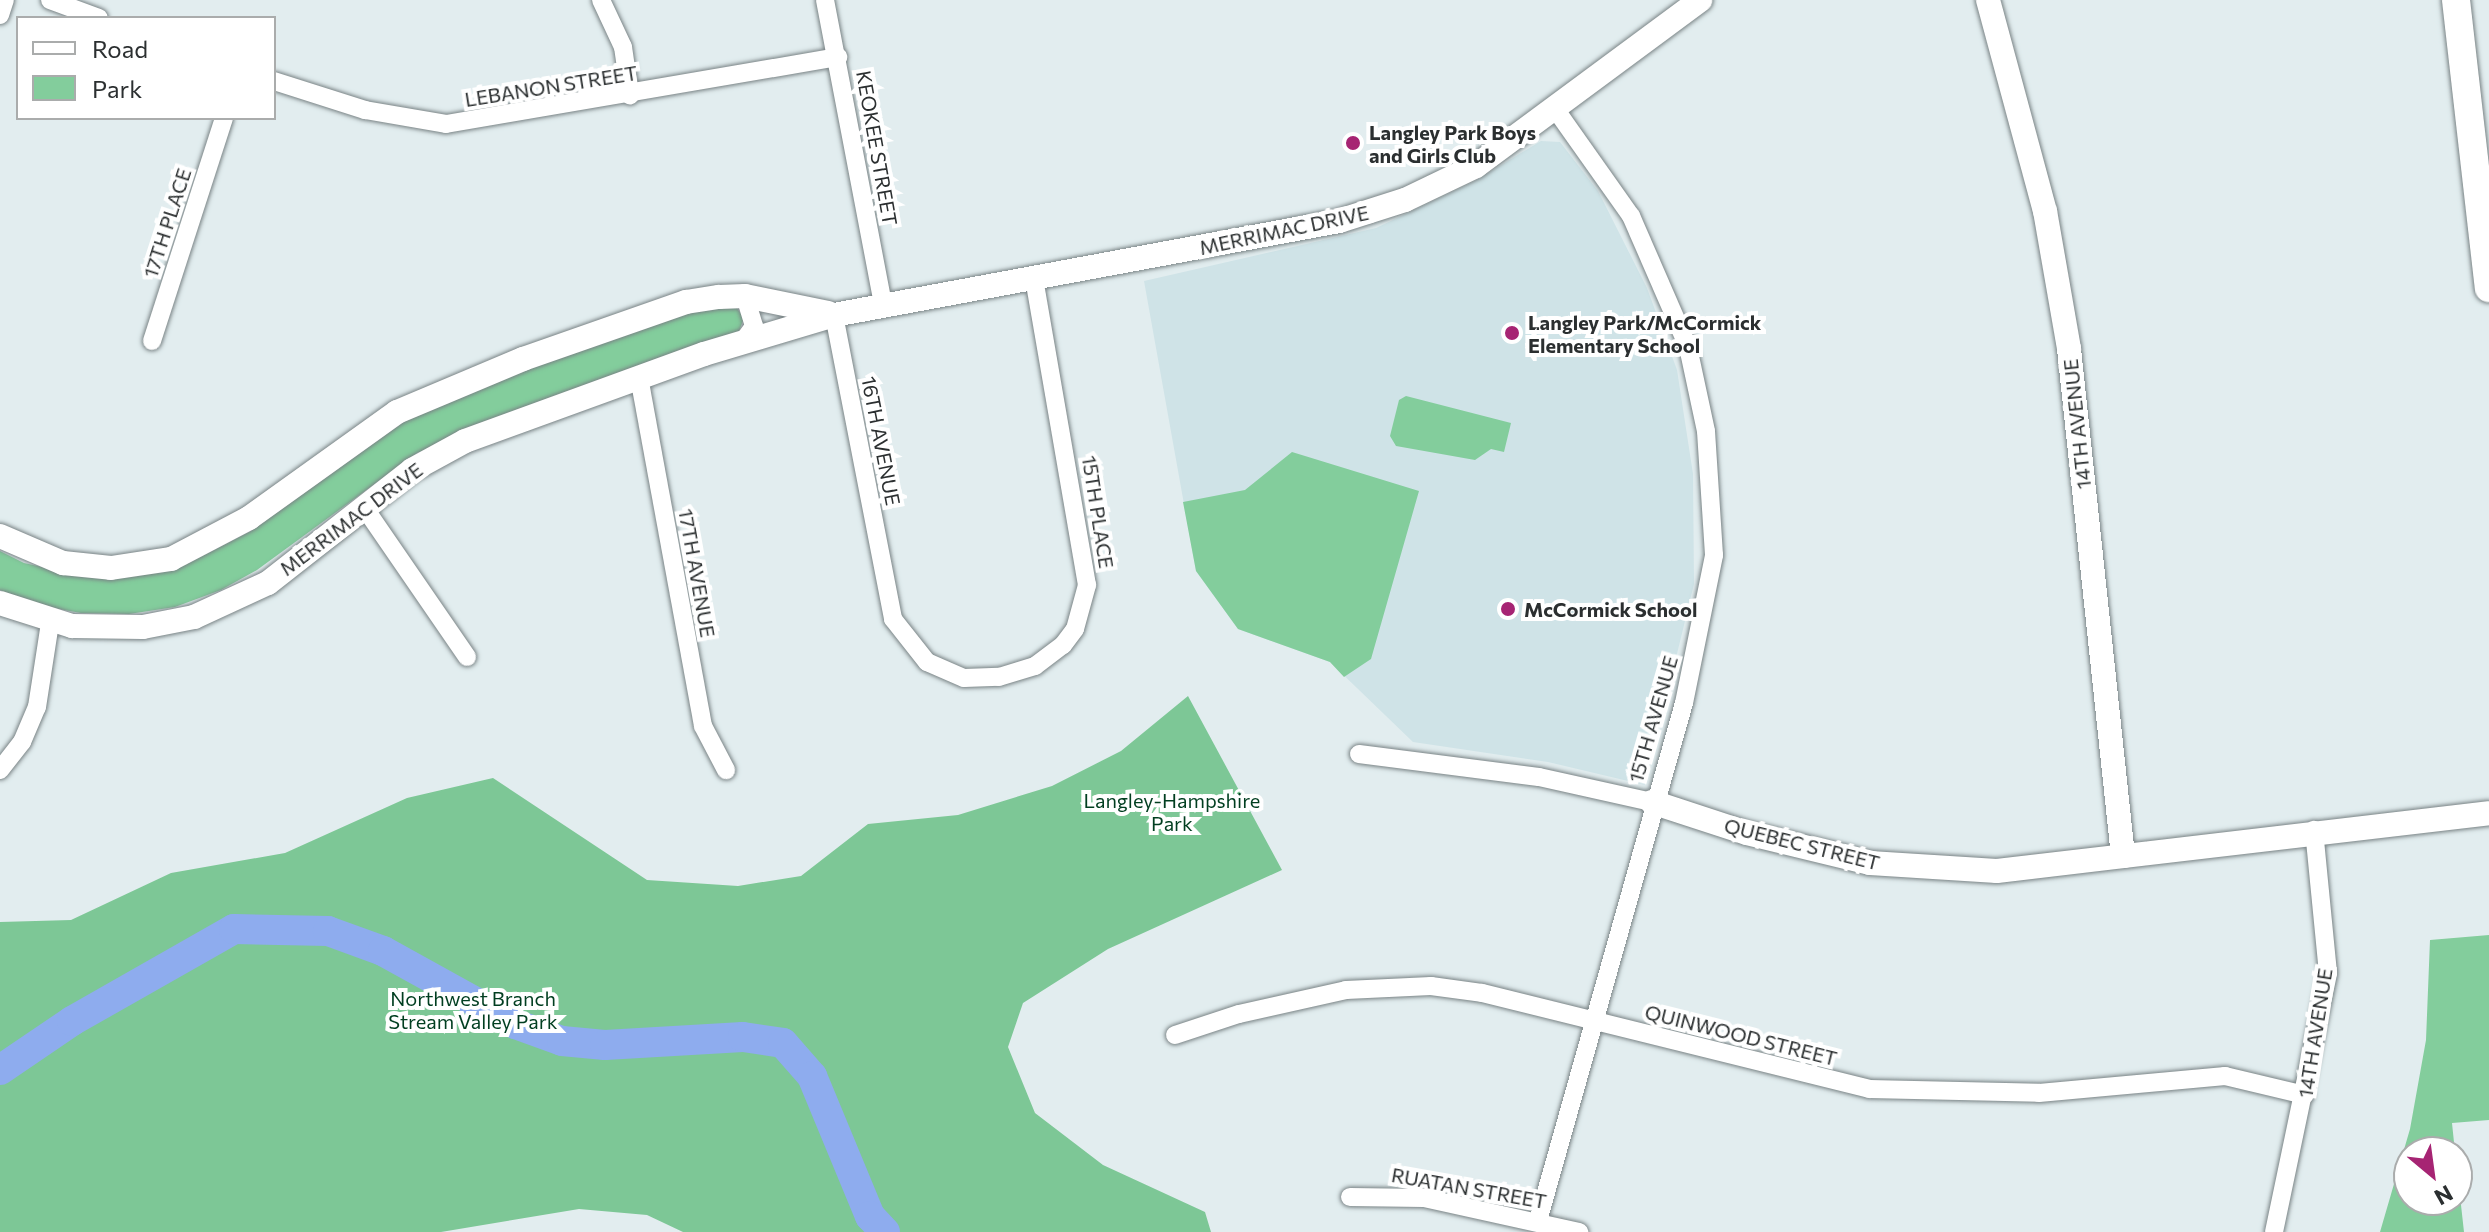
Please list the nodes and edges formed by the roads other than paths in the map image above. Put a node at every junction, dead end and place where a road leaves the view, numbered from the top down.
1 (5, 0) edge
2 (50, 0) edge
3 (601, 0) edge
4 (825, 0) edge
5 (1711, 0) edge
6 (1988, 0) edge
7 (2456, 0) edge
8 (1690, 8) edge
9 (0, 15) edge
10 (94, 16) edge
11 (838, 57) junction
12 (276, 82) edge
13 (630, 95) junction
14 (1556, 110) junction
15 (223, 120) edge
16 (1034, 278) junction
17 (2489, 288) edge
18 (745, 296) junction
19 (883, 305) junction
20 (834, 315) junction
21 (152, 341) dead end
22 (741, 344) junction
23 (639, 377) junction
24 (364, 507) junction
25 (0, 536) edge
26 (884, 575) joint
27 (0, 603) edge
28 (50, 623) junction
29 (467, 657) dead end
30 (1359, 754) dead end
31 (0, 770) edge
32 (726, 770) dead end
33 (1652, 802) junction
34 (2489, 813) edge
35 (2314, 830) junction
36 (2123, 856) junction
37 (1593, 1020) junction
38 (1175, 1035) dead end
39 (2305, 1095) junction
40 (1350, 1197) dead end
41 (1538, 1221) junction
42 (1579, 1232) edge
43 (2274, 1232) edge

1 - 9 street
2 - 10 street
3 - 13 street
4 - 11 street, KEOKEE STREET
5 - 8 street, MERRIMAC DRIVE
6 - 36 street, 14TH AVENUE
7 - 17 main road
8 - 14 street, MERRIMAC DRIVE
11 - 13 street, LEBANON STREET
11 - 19 street, KEOKEE STREET
12 - 13 street, LEBANON STREET
14 - 16 street, MERRIMAC DRIVE
14 - 33 street, 15TH AVENUE
15 - 21 street, 17TH PLACE
16 - 19 street, MERRIMAC DRIVE
16 - 26 street, 15TH PLACE
18 - 20 street, MERRIMAC DRIVE
18 - 22 street
18 - 25 street, MERRIMAC DRIVE
19 - 20 street, MERRIMAC DRIVE
20 - 22 street, MERRIMAC DRIVE
20 - 26 street, 16TH AVENUE
22 - 23 street, MERRIMAC DRIVE
23 - 24 street, MERRIMAC DRIVE
23 - 32 street, 17TH AVENUE
24 - 28 street, MERRIMAC DRIVE
24 - 29 street
27 - 28 street, MERRIMAC DRIVE
28 - 31 street
30 - 33 street, QUEBEC STREET
33 - 36 street, QUEBEC STREET
33 - 37 street, 15TH AVENUE
34 - 35 street, QUEBEC STREET
35 - 36 street, QUEBEC STREET
35 - 39 street, 14TH AVENUE
37 - 38 street, QUINWOOD STREET
37 - 39 street, QUINWOOD STREET
37 - 41 street, 15TH AVENUE
39 - 43 street, 14TH AVENUE
40 - 41 street, RUATAN STREET
41 - 42 street, RUATAN STREET

